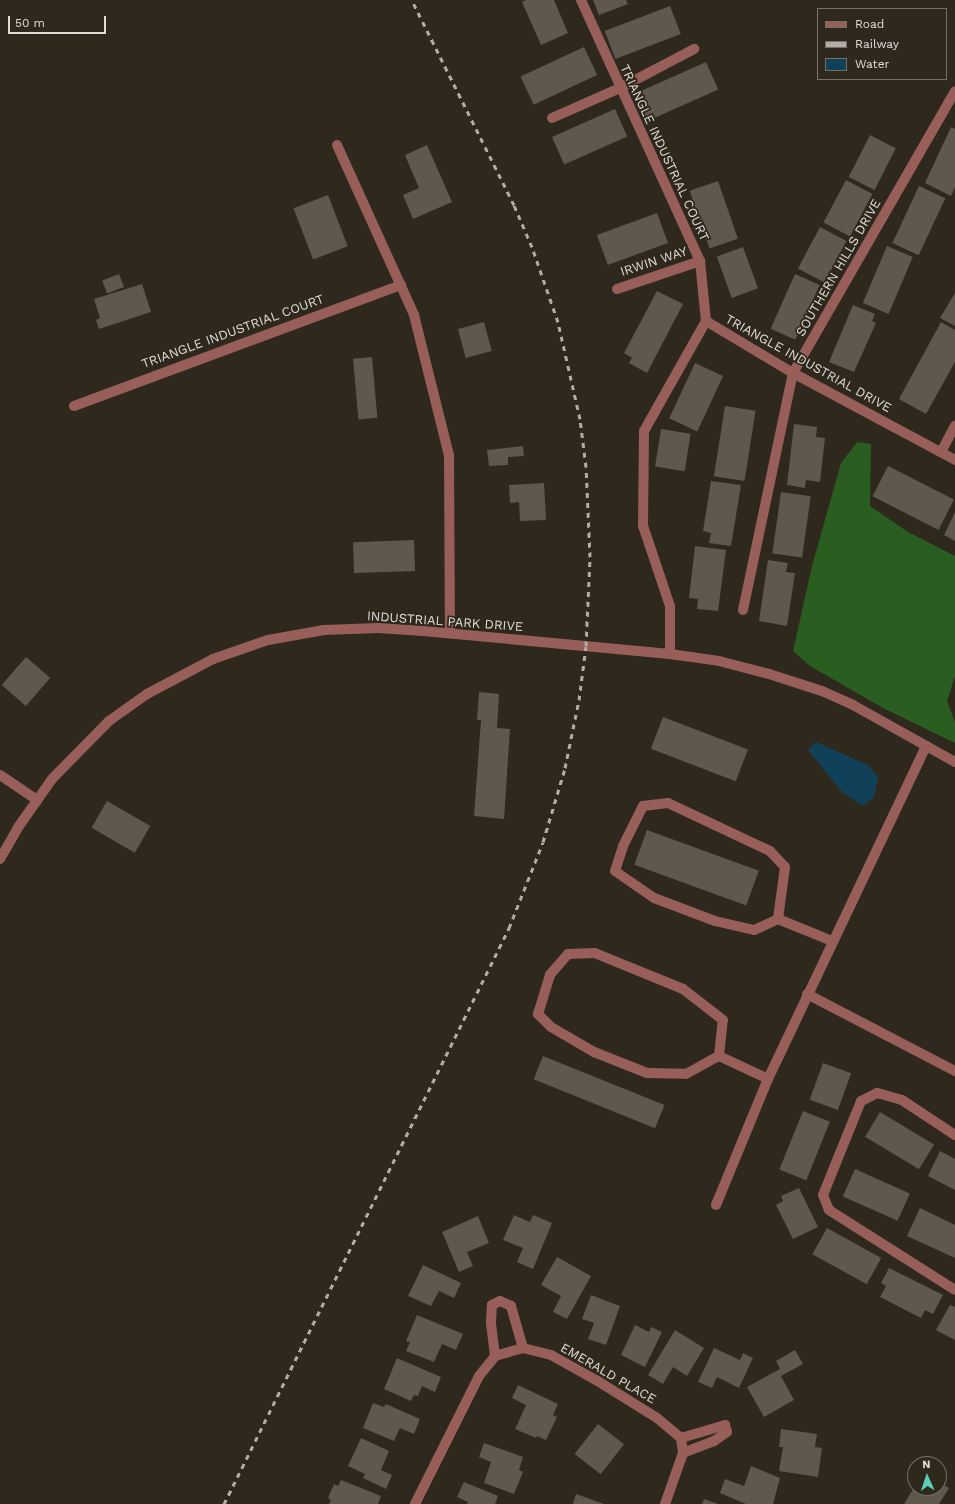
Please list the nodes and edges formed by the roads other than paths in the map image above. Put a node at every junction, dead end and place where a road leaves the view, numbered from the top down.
1 (581, 0) edge
2 (694, 48) dead end
3 (620, 88) junction
4 (955, 91) edge
5 (552, 118) dead end
6 (337, 145) dead end
7 (700, 261) junction
8 (401, 285) junction
9 (617, 288) dead end
10 (706, 321) junction
11 (793, 373) junction
12 (74, 406) dead end
13 (955, 426) edge
14 (941, 452) junction
15 (955, 460) edge
16 (743, 610) dead end
17 (450, 633) junction
18 (670, 654) junction
19 (926, 746) junction
20 (955, 762) edge
21 (0, 776) edge
22 (37, 800) junction
23 (0, 859) edge
24 (778, 919) junction
25 (832, 941) junction
26 (808, 994) junction
27 (719, 1056) junction
28 (955, 1071) edge
29 (768, 1079) junction
30 (955, 1135) edge
31 (716, 1205) dead end
32 (955, 1290) edge
33 (523, 1348) junction
34 (495, 1356) junction
35 (680, 1438) junction
36 (683, 1453) junction
37 (416, 1504) edge
38 (665, 1504) edge

1 - 3 street, TRIANGLE INDUSTRIAL COURT
2 - 3 street
3 - 5 street
3 - 7 street, TRIANGLE INDUSTRIAL COURT
4 - 11 street, SOUTHERN HILLS DRIVE
6 - 8 street
7 - 9 street, IRWIN WAY
7 - 10 street, TRIANGLE INDUSTRIAL COURT
8 - 12 street, TRIANGLE INDUSTRIAL COURT
8 - 17 street
10 - 11 street, TRIANGLE INDUSTRIAL DRIVE
10 - 18 street, TRIANGLE INDUSTRIAL DRIVE
11 - 14 street, TRIANGLE INDUSTRIAL DRIVE
11 - 16 street, SOUTHERN HILLS DRIVE
13 - 14 street
14 - 15 street, TRIANGLE INDUSTRIAL DRIVE
17 - 18 street, INDUSTRIAL PARK DRIVE
17 - 22 street, INDUSTRIAL PARK DRIVE
18 - 19 street, INDUSTRIAL PARK DRIVE
19 - 20 street, INDUSTRIAL PARK DRIVE
19 - 25 street
21 - 22 street
22 - 23 street, INDUSTRIAL PARK DRIVE
24 - 24 street
24 - 25 street
25 - 26 street
26 - 28 street
26 - 29 street
27 - 27 street
27 - 29 street
29 - 31 street
30 - 32 street
33 - 34 street, EMERALD PLACE
33 - 34 street
33 - 35 street, EMERALD PLACE
34 - 37 street
35 - 36 street
35 - 36 street
36 - 38 street

